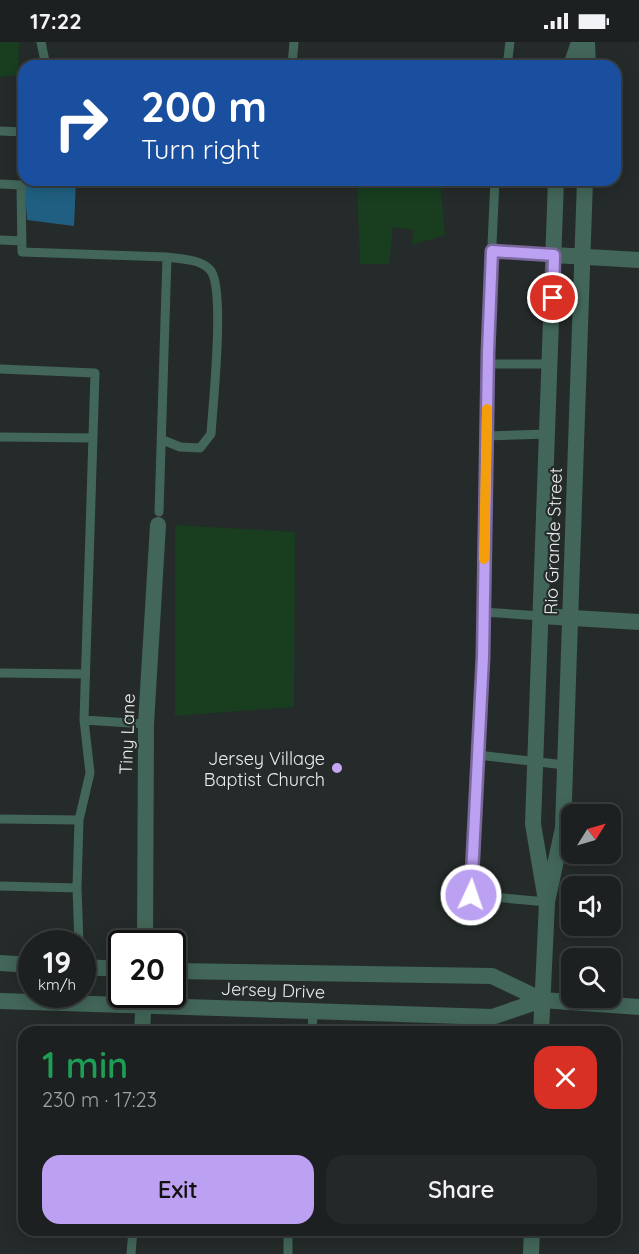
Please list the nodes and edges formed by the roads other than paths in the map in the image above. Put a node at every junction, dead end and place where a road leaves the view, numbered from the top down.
1 (41, 42) edge
2 (294, 42) edge
3 (510, 42) edge
4 (579, 42) edge
5 (587, 42) edge
6 (45, 60) edge
7 (292, 60) edge
8 (508, 60) edge
9 (573, 60) edge
10 (588, 60) edge
11 (0, 131) edge
12 (18, 132) edge
13 (0, 184) edge
14 (18, 185) edge
15 (21, 186) edge
16 (495, 186) edge
17 (556, 186) edge
18 (585, 186) edge
19 (0, 240) edge
20 (22, 241) junction
21 (492, 251) junction
22 (554, 255) junction
23 (581, 256) junction
24 (167, 257) junction
25 (639, 260) edge
26 (487, 364) junction
27 (550, 364) junction
28 (0, 369) edge
29 (548, 434) junction
30 (486, 436) junction
31 (0, 437) edge
32 (93, 438) junction
33 (163, 440) junction
34 (158, 519) joint
35 (483, 612) junction
36 (541, 616) junction
37 (570, 617) junction
38 (639, 622) edge
39 (0, 673) edge
40 (85, 674) junction
41 (84, 720) junction
42 (146, 724) junction
43 (478, 755) junction
44 (535, 762) junction
45 (565, 765) junction
46 (0, 819) edge
47 (80, 820) junction
48 (0, 886) edge
49 (77, 888) junction
50 (546, 902) junction
51 (79, 930) edge
52 (145, 930) edge
53 (0, 963) edge
54 (18, 964) edge
55 (186, 971) edge
56 (108, 1000) edge
57 (542, 1000) junction
58 (0, 1001) edge
59 (186, 1003) edge
60 (639, 1007) edge
61 (143, 1008) edge
62 (313, 1011) junction
63 (142, 1026) edge
64 (312, 1026) edge
65 (541, 1026) edge
66 (132, 1236) edge
67 (288, 1236) edge
68 (532, 1236) edge
69 (131, 1254) edge
70 (288, 1254) edge
71 (531, 1254) edge

1 - 6 lane
2 - 7 lane
3 - 8 lane
4 - 9 street
5 - 10 street
11 - 12 lane
13 - 14 lane
15 - 20 lane
16 - 21 lane
17 - 22 street, Rio Grande Street
18 - 23 street, Rio Grande Street
19 - 20 lane
20 - 24 lane
21 - 22 lane
21 - 26 lane
22 - 23 street
22 - 27 street, Rio Grande Street
23 - 25 street
23 - 37 street, Rio Grande Street
24 - 33 lane
24 - 33 lane
26 - 27 lane
26 - 30 lane
27 - 29 street, Rio Grande Street
28 - 32 lane
29 - 30 lane
29 - 36 street, Rio Grande Street
30 - 35 lane
31 - 32 lane
32 - 40 lane
33 - 34 lane
34 - 42 street, Tiny Lane
35 - 36 lane
35 - 43 lane
36 - 37 street
36 - 44 street, Rio Grande Street
37 - 38 street
37 - 45 street, Rio Grande Street
39 - 40 lane
40 - 41 lane
41 - 42 lane
41 - 47 lane
42 - 52 street, Tiny Lane
43 - 44 lane
43 - 50 lane
44 - 45 lane
44 - 50 street, Rio Grande Street
45 - 50 street, Rio Grande Street
46 - 47 lane
47 - 49 lane
48 - 49 lane
49 - 51 lane
50 - 57 street, Rio Grande Street
53 - 54 street
55 - 57 street, Jersey Drive
56 - 58 street, Jersey Drive
57 - 60 street, Jersey Drive
57 - 62 street, Jersey Drive
57 - 65 street, Rio Grande Street
59 - 62 street, Jersey Drive
61 - 63 street
62 - 64 lane
66 - 69 lane
67 - 70 lane
68 - 71 street

